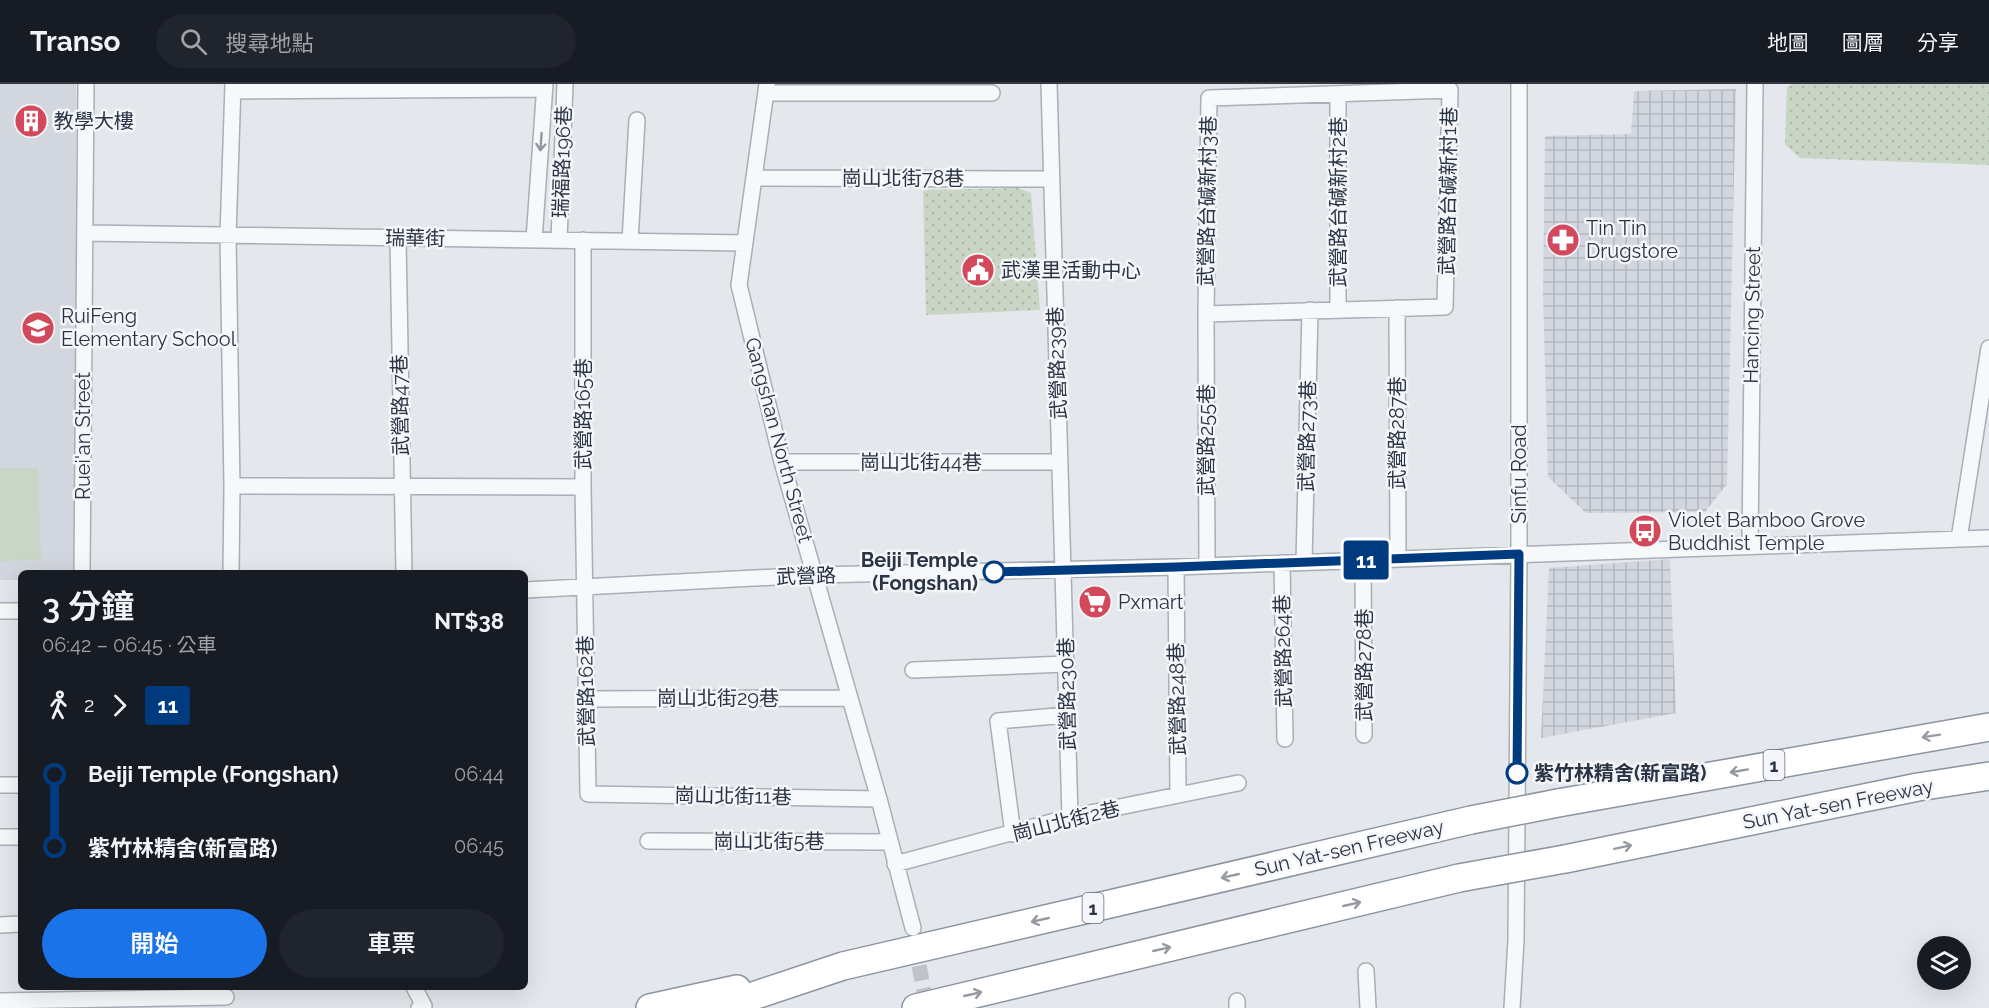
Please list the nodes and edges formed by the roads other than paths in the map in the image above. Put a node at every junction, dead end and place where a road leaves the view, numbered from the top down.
1 (86, 84) edge
2 (565, 84) edge
3 (1049, 84) edge
4 (1519, 84) edge
5 (1755, 84) edge
6 (544, 86) edge
7 (233, 87) edge
8 (379, 87) edge
9 (767, 88) edge
10 (1399, 92) joint
11 (992, 93) dead end
12 (1338, 94) junction
13 (637, 120) dead end
14 (754, 178) junction
15 (1052, 179) junction
16 (85, 234) junction
17 (228, 236) junction
18 (398, 238) junction
19 (534, 240) junction
20 (559, 240) junction
21 (583, 240) junction
22 (630, 241) junction
23 (745, 243) junction
24 (1397, 308) junction
25 (1310, 310) junction
26 (1338, 310) junction
27 (1206, 314) junction
28 (1989, 348) edge
29 (782, 462) junction
30 (1059, 462) junction
31 (232, 486) junction
32 (401, 487) junction
33 (583, 487) junction
34 (1989, 538) edge
35 (1959, 539) junction
36 (1750, 546) junction
37 (1519, 554) junction
38 (1398, 559) junction
39 (1364, 560) junction
40 (1304, 562) junction
41 (1282, 563) junction
42 (1207, 566) junction
43 (1176, 567) junction
44 (82, 570) edge
45 (231, 570) edge
46 (404, 570) edge
47 (1064, 570) junction
48 (814, 575) junction
49 (585, 588) junction
50 (528, 590) edge
51 (18, 610) edge
52 (0, 611) edge
53 (1067, 664) junction
54 (913, 670) dead end
55 (850, 698) junction
56 (586, 699) junction
57 (1067, 715) junction
58 (1989, 727) edge
59 (1364, 735) dead end
60 (1285, 739) dead end
61 (1989, 776) edge
62 (1238, 783) dead end
63 (0, 785) edge
64 (18, 785) edge
65 (588, 794) joint
66 (1178, 794) junction
67 (879, 799) junction
68 (1070, 817) junction
69 (1013, 834) junction
70 (0, 837) edge
71 (18, 837) edge
72 (648, 841) dead end
73 (890, 842) junction
74 (895, 864) junction
75 (18, 924) edge
76 (0, 925) edge
77 (913, 928) tunnel mouth
78 (843, 966) junction
79 (1366, 972) dead end
80 (416, 990) edge
81 (226, 997) edge
82 (69, 998) edge
83 (0, 1001) edge
84 (419, 1008) edge
85 (650, 1008) edge
86 (717, 1008) edge
87 (916, 1008) edge
88 (1368, 1008) edge
89 (1512, 1008) edge

1 - 16 street, Ruei'an Street
2 - 20 street, 瑞福路196巷
3 - 15 street, 武營路239巷
4 - 37 street, Sinfu Road
5 - 36 street, Hancing Street
6 - 8 street
6 -> 19 street, 瑞福路196巷
7 - 8 street
7 - 17 street
9 - 11 street
9 - 14 street, Gangshan North Street
10 - 12 street, 武營路台碱新村3巷
10 - 24 street, 武營路台碱新村1巷
12 - 26 street, 武營路台碱新村2巷
12 - 27 street, 武營路台碱新村3巷
13 - 22 street
14 - 15 street, 崗山北街78巷
14 - 23 street, Gangshan North Street
15 - 30 street, 武營路239巷
16 - 17 street, 瑞華街
16 - 44 street, Ruei'an Street
17 - 18 street, 瑞華街
17 - 31 street
18 - 19 street, 瑞華街
18 - 32 street, 武營路47巷
19 - 20 street, 瑞華街
20 - 21 street, 瑞華街
21 - 22 street, 瑞華街
21 - 33 street, 武營路165巷
22 - 23 street, 瑞華街
23 - 29 street, Gangshan North Street
24 - 26 street
24 - 38 street, 武營路287巷
25 - 26 street
25 - 27 street
25 - 40 street, 武營路273巷
27 - 42 street, 武營路255巷
28 - 35 street
29 - 30 street, 崗山北街44巷
29 - 48 street, Gangshan North Street
30 - 47 street, 武營路239巷
31 - 32 street
31 - 45 street
32 - 33 street
32 - 46 street, 武營路47巷
33 - 49 street, 武營路165巷
34 - 35 street, 武營路
35 - 36 street, 武營路
36 - 37 street, 武營路
37 - 38 street, 武營路
37 - 89 street, Sinfu Road
38 - 39 street, 武營路
39 - 40 street, 武營路
39 - 59 street, 武營路278巷
40 - 41 street, 武營路
41 - 42 street, 武營路
41 - 60 street, 武營路264巷
42 - 43 street, 武營路
43 - 47 street, 武營路
43 - 66 street, 武營路248巷
47 - 48 street, 武營路
47 - 53 street, 武營路230巷
48 - 49 street, 武營路
48 - 55 street, Gangshan North Street
49 - 50 street, 武營路
49 - 56 street, 武營路162巷
51 - 52 street
53 - 54 street
53 - 57 street, 武營路230巷
55 - 56 street, 崗山北街29巷
55 - 67 street, Gangshan North Street
56 - 65 street, 武營路162巷
57 - 68 street, 武營路230巷
57 - 69 street
58 -> 78 highway, Sun Yat-sen Freeway / 1, bridge
87 -> 61 highway, Sun Yat-sen Freeway, bridge
62 - 66 street, 崗山北街2巷
63 - 64 street
65 - 67 street, 崗山北街11巷
66 - 68 street, 崗山北街2巷
67 - 73 street, Gangshan North Street
68 - 69 street, 崗山北街2巷
69 - 74 street, 崗山北街2巷
70 - 71 street
72 - 73 street, 崗山北街5巷
73 - 74 street, Gangshan North Street
74 - 77 street, Gangshan North Street
75 - 76 street
78 - 85 highway
78 - 86 highway, Sun Yat-sen Freeway / 1
79 - 88 street
80 - 84 street
81 - 82 street
82 - 83 street

